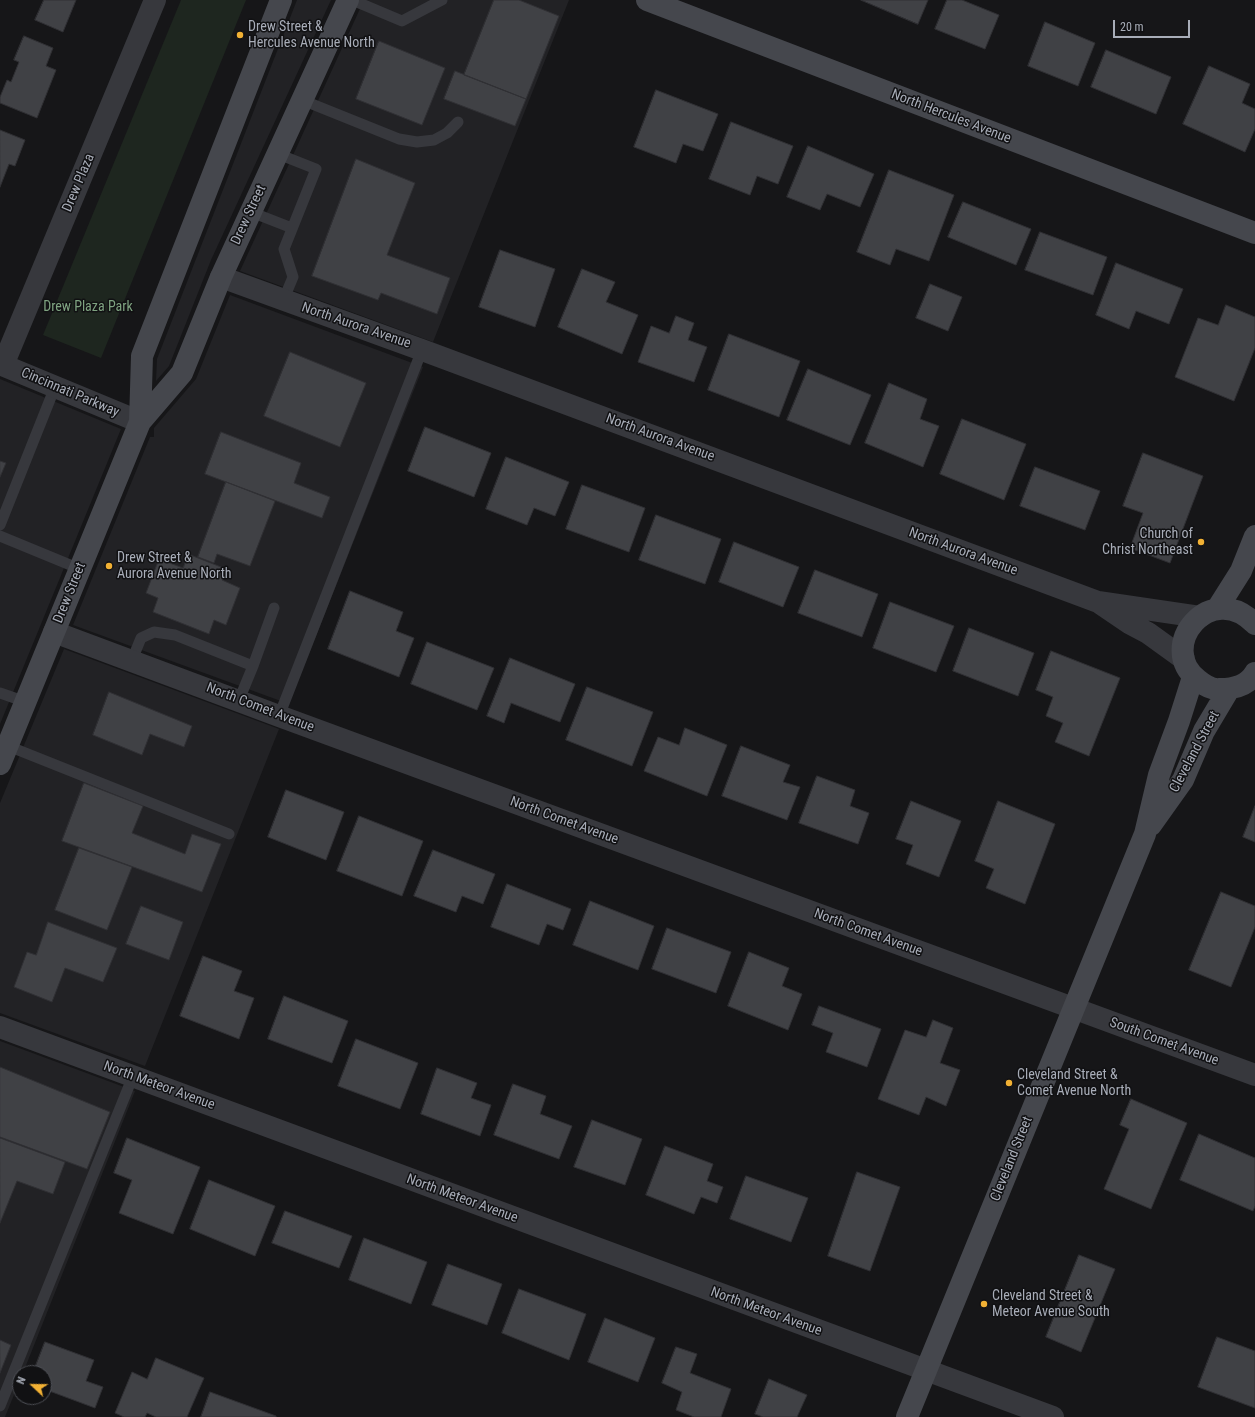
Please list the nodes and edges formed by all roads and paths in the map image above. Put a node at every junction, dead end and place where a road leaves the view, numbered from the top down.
1 (155, 0) edge
2 (280, 0) edge
3 (348, 0) edge
4 (352, 0) edge
5 (442, 0) edge
6 (647, 0) edge
7 (302, 100) junction
8 (458, 122) dead end
9 (278, 154) junction
10 (251, 212) junction
11 (292, 228) junction
12 (1255, 234) edge
13 (221, 277) junction
14 (283, 301) junction
15 (422, 350) junction
16 (2, 365) edge
17 (56, 387) junction
18 (140, 422) junction
19 (0, 525) edge
20 (0, 536) edge
21 (1255, 536) edge
22 (80, 569) junction
23 (1098, 602) junction
24 (274, 608) dead end
25 (1208, 613) junction
26 (1255, 624) edge
27 (54, 632) junction
28 (132, 660) junction
29 (253, 666) junction
30 (1189, 668) junction
31 (1254, 676) edge
32 (1229, 689) junction
33 (0, 693) edge
34 (239, 700) junction
35 (26, 702) junction
36 (279, 716) junction
37 (4, 755) edge
38 (229, 834) dead end
39 (1145, 834) junction
40 (1074, 1009) junction
41 (0, 1027) edge
42 (1255, 1075) edge
43 (133, 1076) junction
44 (925, 1370) junction
45 (0, 1406) edge
46 (907, 1417) edge
47 (1053, 1417) edge

1 - 16 street, Drew Plaza
2 - 18 street, Drew Street
3 - 7 street, Drew Street
4 - 5 lane
6 - 12 street, North Hercules Avenue
7 - 8 lane
7 - 9 street, Drew Street
9 - 10 street, Drew Street
9 - 11 lane
10 - 11 lane
10 - 13 street, Drew Street
11 - 14 lane
13 - 14 street, North Aurora Avenue
13 - 18 street, Drew Street
14 - 15 street, North Aurora Avenue
15 - 23 street, North Aurora Avenue
15 - 36 lane
16 - 17 street, Cincinnati Parkway
17 - 18 street, Cincinnati Parkway
17 - 19 lane
18 - 22 street, Drew Street
20 - 22 lane
21 - 25 street
22 - 27 street, Drew Street
23 - 25 street, North Aurora Avenue
23 - 30 street, North Aurora Avenue
24 - 29 lane
25 - 26 street
25 - 30 street, Cleveland Street
27 - 28 street, North Comet Avenue
27 - 35 street, Drew Street
28 - 29 lane
28 - 34 street, North Comet Avenue
29 - 34 lane
30 - 32 street
30 - 39 street, Cleveland Street
31 - 32 street
32 - 39 street, Cleveland Street
33 - 35 lane
34 - 36 street, North Comet Avenue
35 - 37 street, Drew Street
36 - 40 street, North Comet Avenue
37 - 38 lane
39 - 40 street, Cleveland Street
40 - 42 street, South Comet Avenue
40 - 44 street, Cleveland Street
41 - 43 street, North Meteor Avenue
43 - 44 street, North Meteor Avenue
43 - 45 lane
44 - 46 street, Cleveland Street
44 - 47 street, North Meteor Avenue

